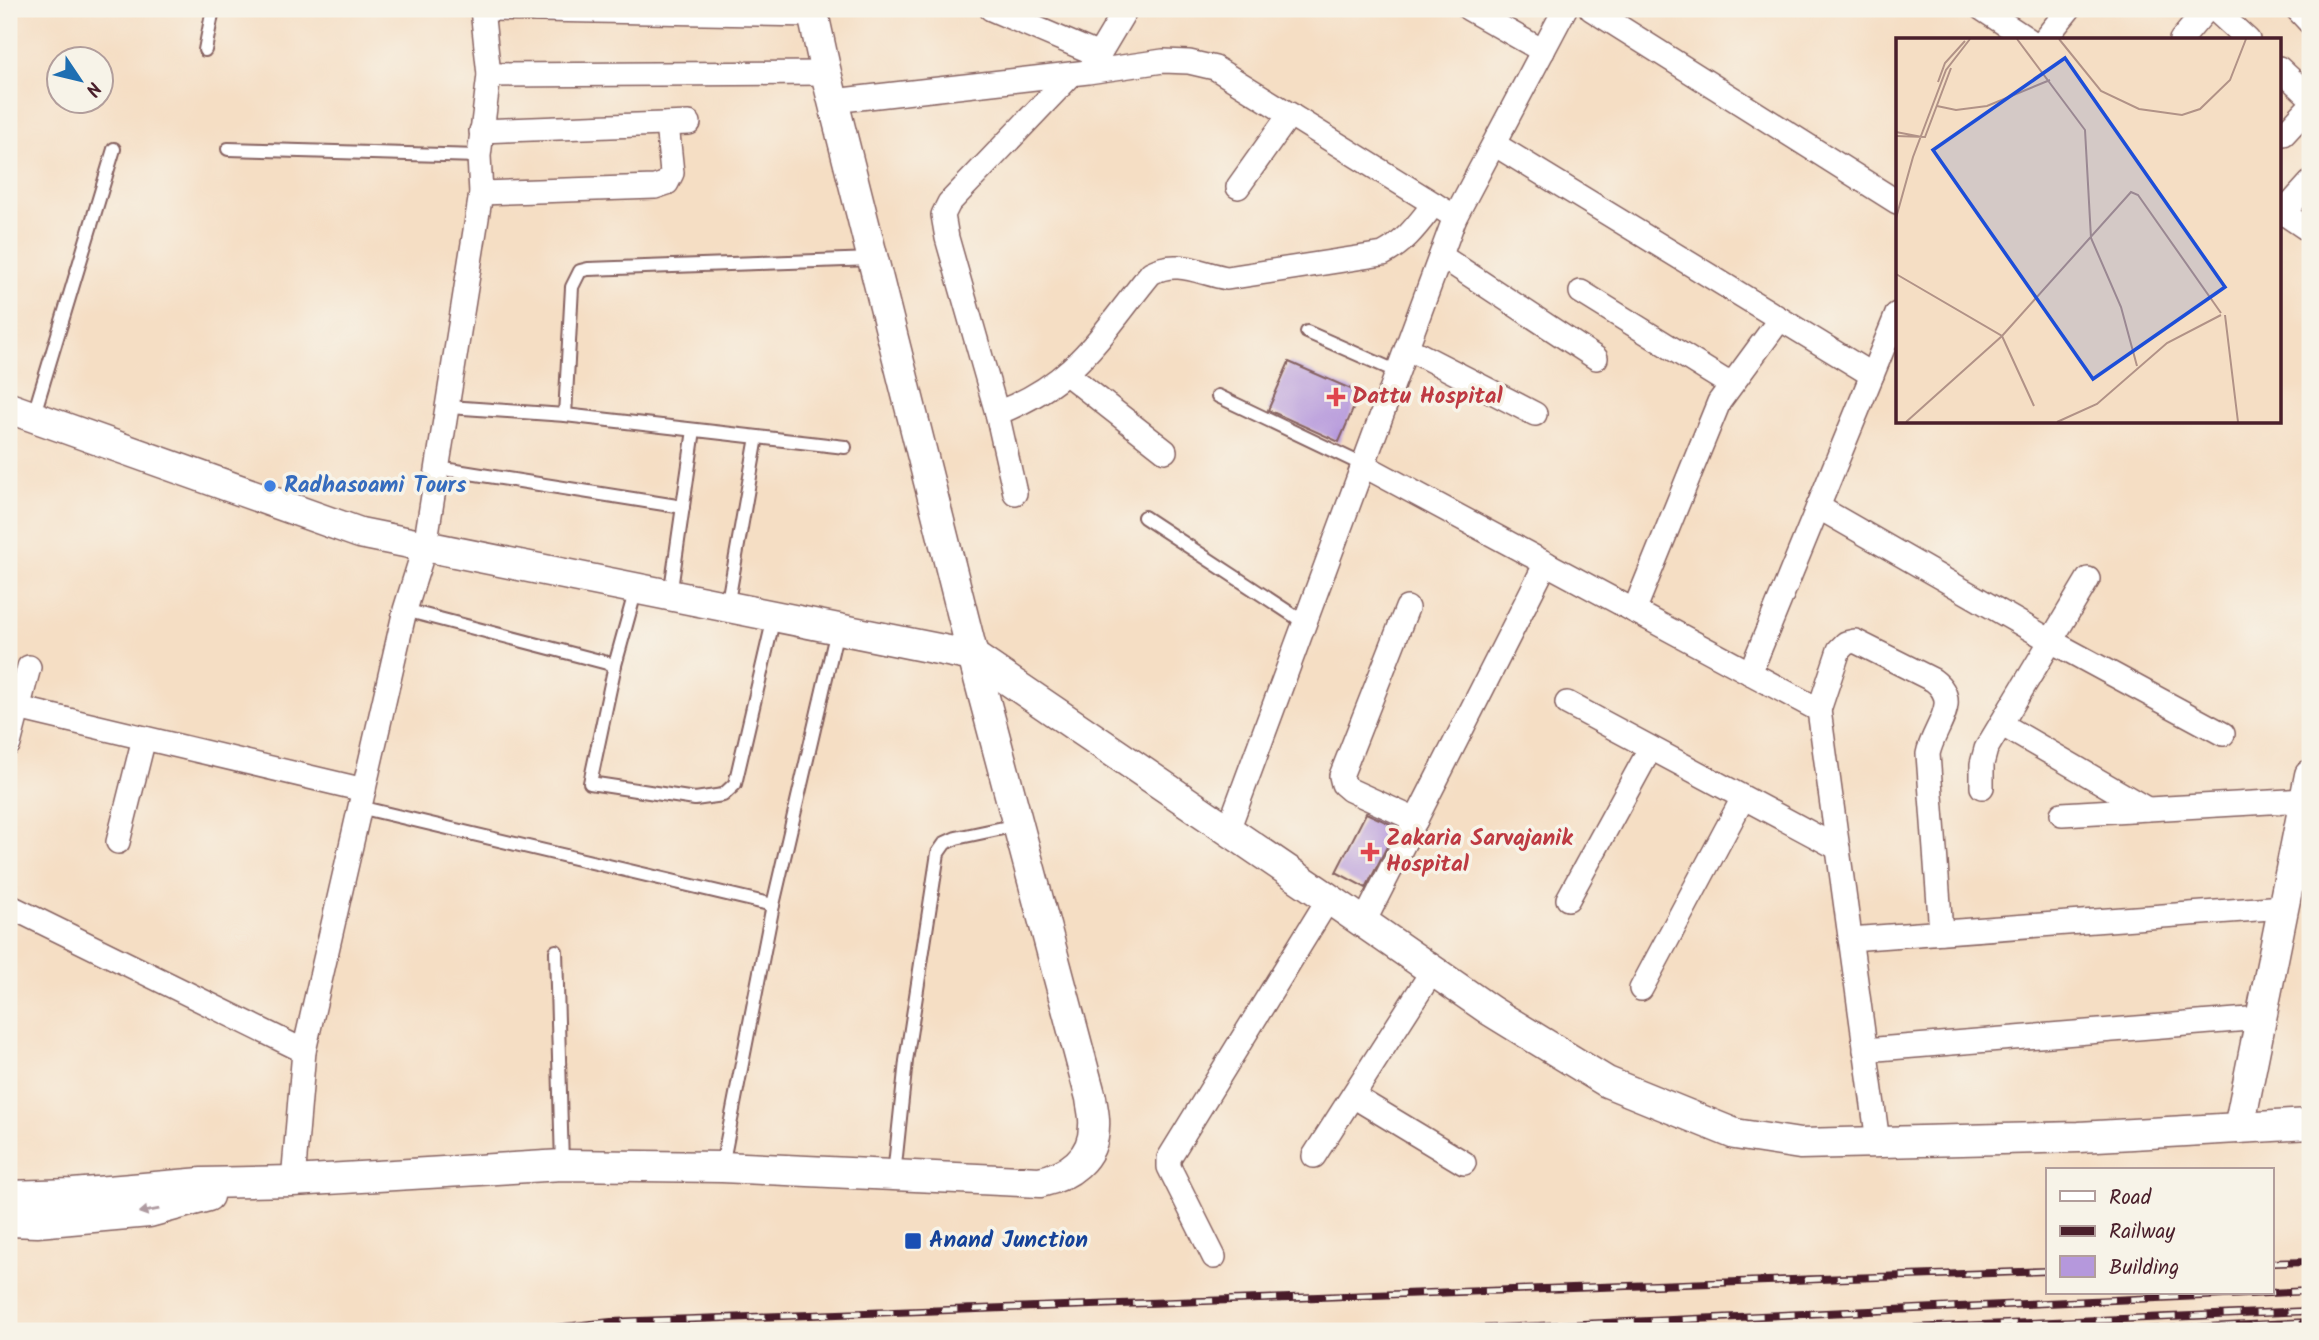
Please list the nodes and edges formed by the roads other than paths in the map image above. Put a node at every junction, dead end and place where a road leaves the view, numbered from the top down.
1 (213, 9) edge
2 (482, 9) edge
3 (491, 9) edge
4 (991, 9) edge
5 (1126, 9) edge
6 (1469, 9) edge
7 (1565, 9) edge
8 (1591, 9) edge
9 (1982, 9) edge
10 (2069, 9) edge
11 (2207, 9) edge
12 (2214, 9) edge
13 (2297, 9) edge
14 (813, 12) edge
15 (2310, 23) edge
16 (2018, 37) edge
17 (2046, 38) edge
18 (2182, 38) edge
19 (2246, 38) edge
20 (205, 50) dead end
21 (1543, 51) junction
22 (1086, 67) junction
23 (2280, 69) edge
24 (489, 75) junction
25 (830, 87) junction
26 (2310, 97) edge
27 (2310, 106) edge
28 (1290, 114) junction
29 (481, 131) junction
30 (2284, 134) dead end
31 (1494, 144) junction
32 (114, 149) dead end
33 (228, 149) dead end
34 (478, 156) junction
35 (2310, 183) edge
36 (1238, 187) dead end
37 (481, 193) junction
38 (1896, 201) edge
39 (1434, 204) junction
40 (2281, 211) edge
41 (1455, 217) junction
42 (2310, 231) edge
43 (1441, 256) junction
44 (873, 258) junction
45 (1581, 292) dead end
46 (1896, 316) edge
47 (1780, 319) junction
48 (1307, 332) dead end
49 (1407, 348) junction
50 (1596, 358) dead end
51 (1398, 372) junction
52 (1067, 374) junction
53 (1872, 375) junction
54 (1731, 385) junction
55 (1218, 396) dead end
56 (449, 407) junction
57 (21, 412) edge
58 (998, 413) junction
59 (1535, 414) dead end
60 (565, 415) junction
61 (694, 430) junction
62 (757, 437) junction
63 (845, 447) dead end
64 (1165, 451) dead end
65 (1363, 465) junction
66 (438, 468) junction
67 (1015, 493) dead end
68 (683, 507) junction
69 (1818, 508) junction
70 (1144, 517) dead end
71 (425, 546) junction
72 (1546, 563) junction
73 (2088, 579) dead end
74 (636, 589) junction
75 (670, 596) junction
76 (727, 607) junction
77 (1407, 608) dead end
78 (405, 610) junction
79 (1634, 611) junction
80 (774, 617) junction
81 (1305, 623) junction
82 (836, 629) junction
83 (2051, 641) junction
84 (972, 656) junction
85 (615, 665) junction
86 (29, 667) dead end
87 (1749, 673) junction
88 (1567, 703) dead end
89 (18, 708) junction
90 (1819, 710) junction
91 (2001, 724) junction
92 (2223, 734) dead end
93 (144, 738) junction
94 (9, 744) edge
95 (1650, 749) junction
96 (1982, 787) dead end
97 (2308, 788) edge
98 (1743, 798) junction
99 (362, 799) junction
100 (2147, 809) junction
101 (2062, 814) dead end
102 (1416, 820) junction
103 (1018, 825) junction
104 (1228, 830) junction
105 (118, 842) dead end
106 (1838, 848) junction
107 (1329, 898) junction
108 (1567, 898) dead end
109 (773, 905) junction
110 (9, 906) edge
111 (2284, 907) junction
112 (1364, 922) junction
113 (1941, 932) junction
114 (1850, 939) junction
115 (556, 951) dead end
116 (1433, 970) junction
117 (1641, 989) dead end
118 (2261, 1018) junction
119 (1865, 1049) junction
120 (304, 1051) junction
121 (1353, 1096) junction
122 (2310, 1124) edge
123 (2239, 1128) junction
124 (1878, 1142) junction
125 (1314, 1156) dead end
126 (1464, 1163) dead end
127 (562, 1165) junction
128 (722, 1167) junction
129 (894, 1175) junction
130 (293, 1181) junction
131 (262, 1182) junction
132 (9, 1196) edge
133 (9, 1221) edge
134 (1214, 1257) dead end

1 - 20 lane
2 - 24 street
3 - 14 street
4 - 22 street
5 - 22 street
6 - 21 street
7 - 21 street
8 - 38 street
9 - 16 street
10 - 17 street
11 - 18 street
12 - 19 street
13 - 15 street
14 - 25 street
21 - 31 street
22 - 25 street
22 - 28 street
22 - 58 street
23 - 26 street
24 - 25 street
24 - 29 street
25 - 44 street
27 - 30 street
28 - 36 street
28 - 39 street
29 - 34 street
29 - 37 street
31 - 41 street
31 - 47 street
32 - 57 lane
33 - 34 lane
34 - 37 street
35 - 40 street
37 - 56 street
39 - 41 street
39 - 52 street
40 - 42 street
41 - 43 street
43 - 49 street
43 - 50 street
44 - 60 lane
44 - 84 street
45 - 54 street
46 - 53 street
47 - 53 street
47 - 54 street
48 - 51 lane
49 - 51 street
49 - 59 street
51 - 65 street
52 - 58 street
52 - 64 street
53 - 69 street
54 - 79 street
55 - 65 lane
56 - 60 lane
56 - 66 street
57 - 71 street
58 - 67 street
60 - 61 lane
61 - 62 lane
61 - 68 lane
62 - 63 lane
62 - 76 lane
65 - 72 street
65 - 81 street
66 - 68 lane
66 - 71 street
68 - 75 lane
69 - 83 street
69 - 87 street
70 - 81 lane
71 - 74 street
71 - 78 street
72 - 79 street
72 - 102 street
73 - 83 street
74 - 75 street
74 - 85 lane
75 - 76 street
76 - 80 street
77 - 102 street
78 - 85 lane
78 - 99 street
79 - 87 street
80 - 82 street
80 - 85 lane
81 - 104 street
82 - 84 street
82 - 109 lane
83 - 91 street
83 - 92 street
84 - 103 street
84 - 104 street
86 - 89 street
87 - 90 street
88 - 95 street
89 - 93 street
89 - 94 street
90 - 106 street
90 - 113 street
91 - 96 street
91 - 100 street
93 - 99 street
93 - 105 street
95 - 98 street
95 - 108 street
97 - 100 street
97 - 111 street
98 - 106 street
98 - 117 street
99 - 109 lane
99 - 120 street
100 - 101 street
102 - 112 street
103 - 129 lane
103 - 129 street
104 - 107 street
106 - 114 street
107 - 112 street
107 - 134 street
109 - 128 lane
110 - 120 street
111 - 113 street
111 - 118 street
112 - 116 street
113 - 114 street
114 - 119 street
115 - 127 lane
116 - 121 street
116 - 124 street
118 - 119 street
118 - 123 street
119 - 124 street
120 - 130 street
121 - 125 street
121 - 126 street
122 - 123 street
123 - 124 street
127 - 128 street
127 - 130 street
128 - 129 street
130 - 131 street
131 - 132 street
131 -> 133 street

